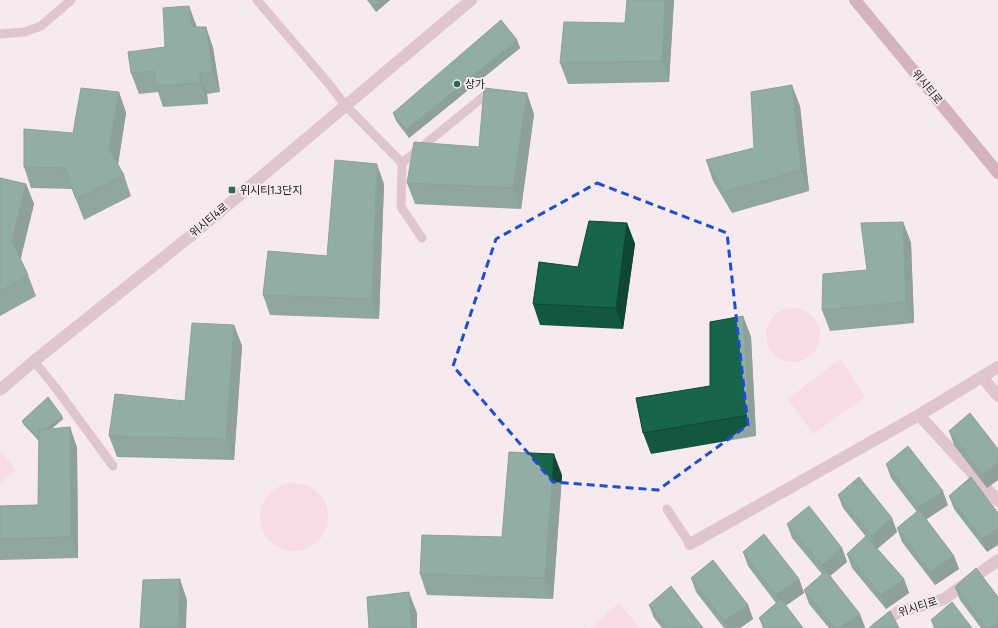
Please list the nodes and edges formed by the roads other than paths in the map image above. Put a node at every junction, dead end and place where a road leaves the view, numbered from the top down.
1 (71, 0) edge
2 (257, 0) edge
3 (471, 0) edge
4 (855, 0) edge
5 (0, 34) edge
6 (483, 97) edge
7 (345, 105) junction
8 (402, 163) junction
9 (998, 173) edge
10 (422, 238) dead end
11 (34, 361) junction
12 (998, 367) edge
13 (982, 376) junction
14 (0, 390) edge
15 (998, 396) edge
16 (919, 415) junction
17 (113, 466) edge
18 (998, 501) edge
19 (667, 509) dead end
20 (690, 544) joint
21 (998, 560) edge
22 (877, 628) edge

1 - 5 lane
2 - 7 lane
3 - 7 street, 위시티4로
4 - 9 main road, 위시티로
6 - 8 lane
7 - 8 lane
7 - 11 street, 위시티4로
8 - 10 lane
11 - 14 street, 위시티4로
11 - 17 lane
12 - 13 street
13 - 15 street
13 - 16 street
16 - 18 street
16 - 20 street
19 - 20 lane
21 - 22 street, 위시티로

